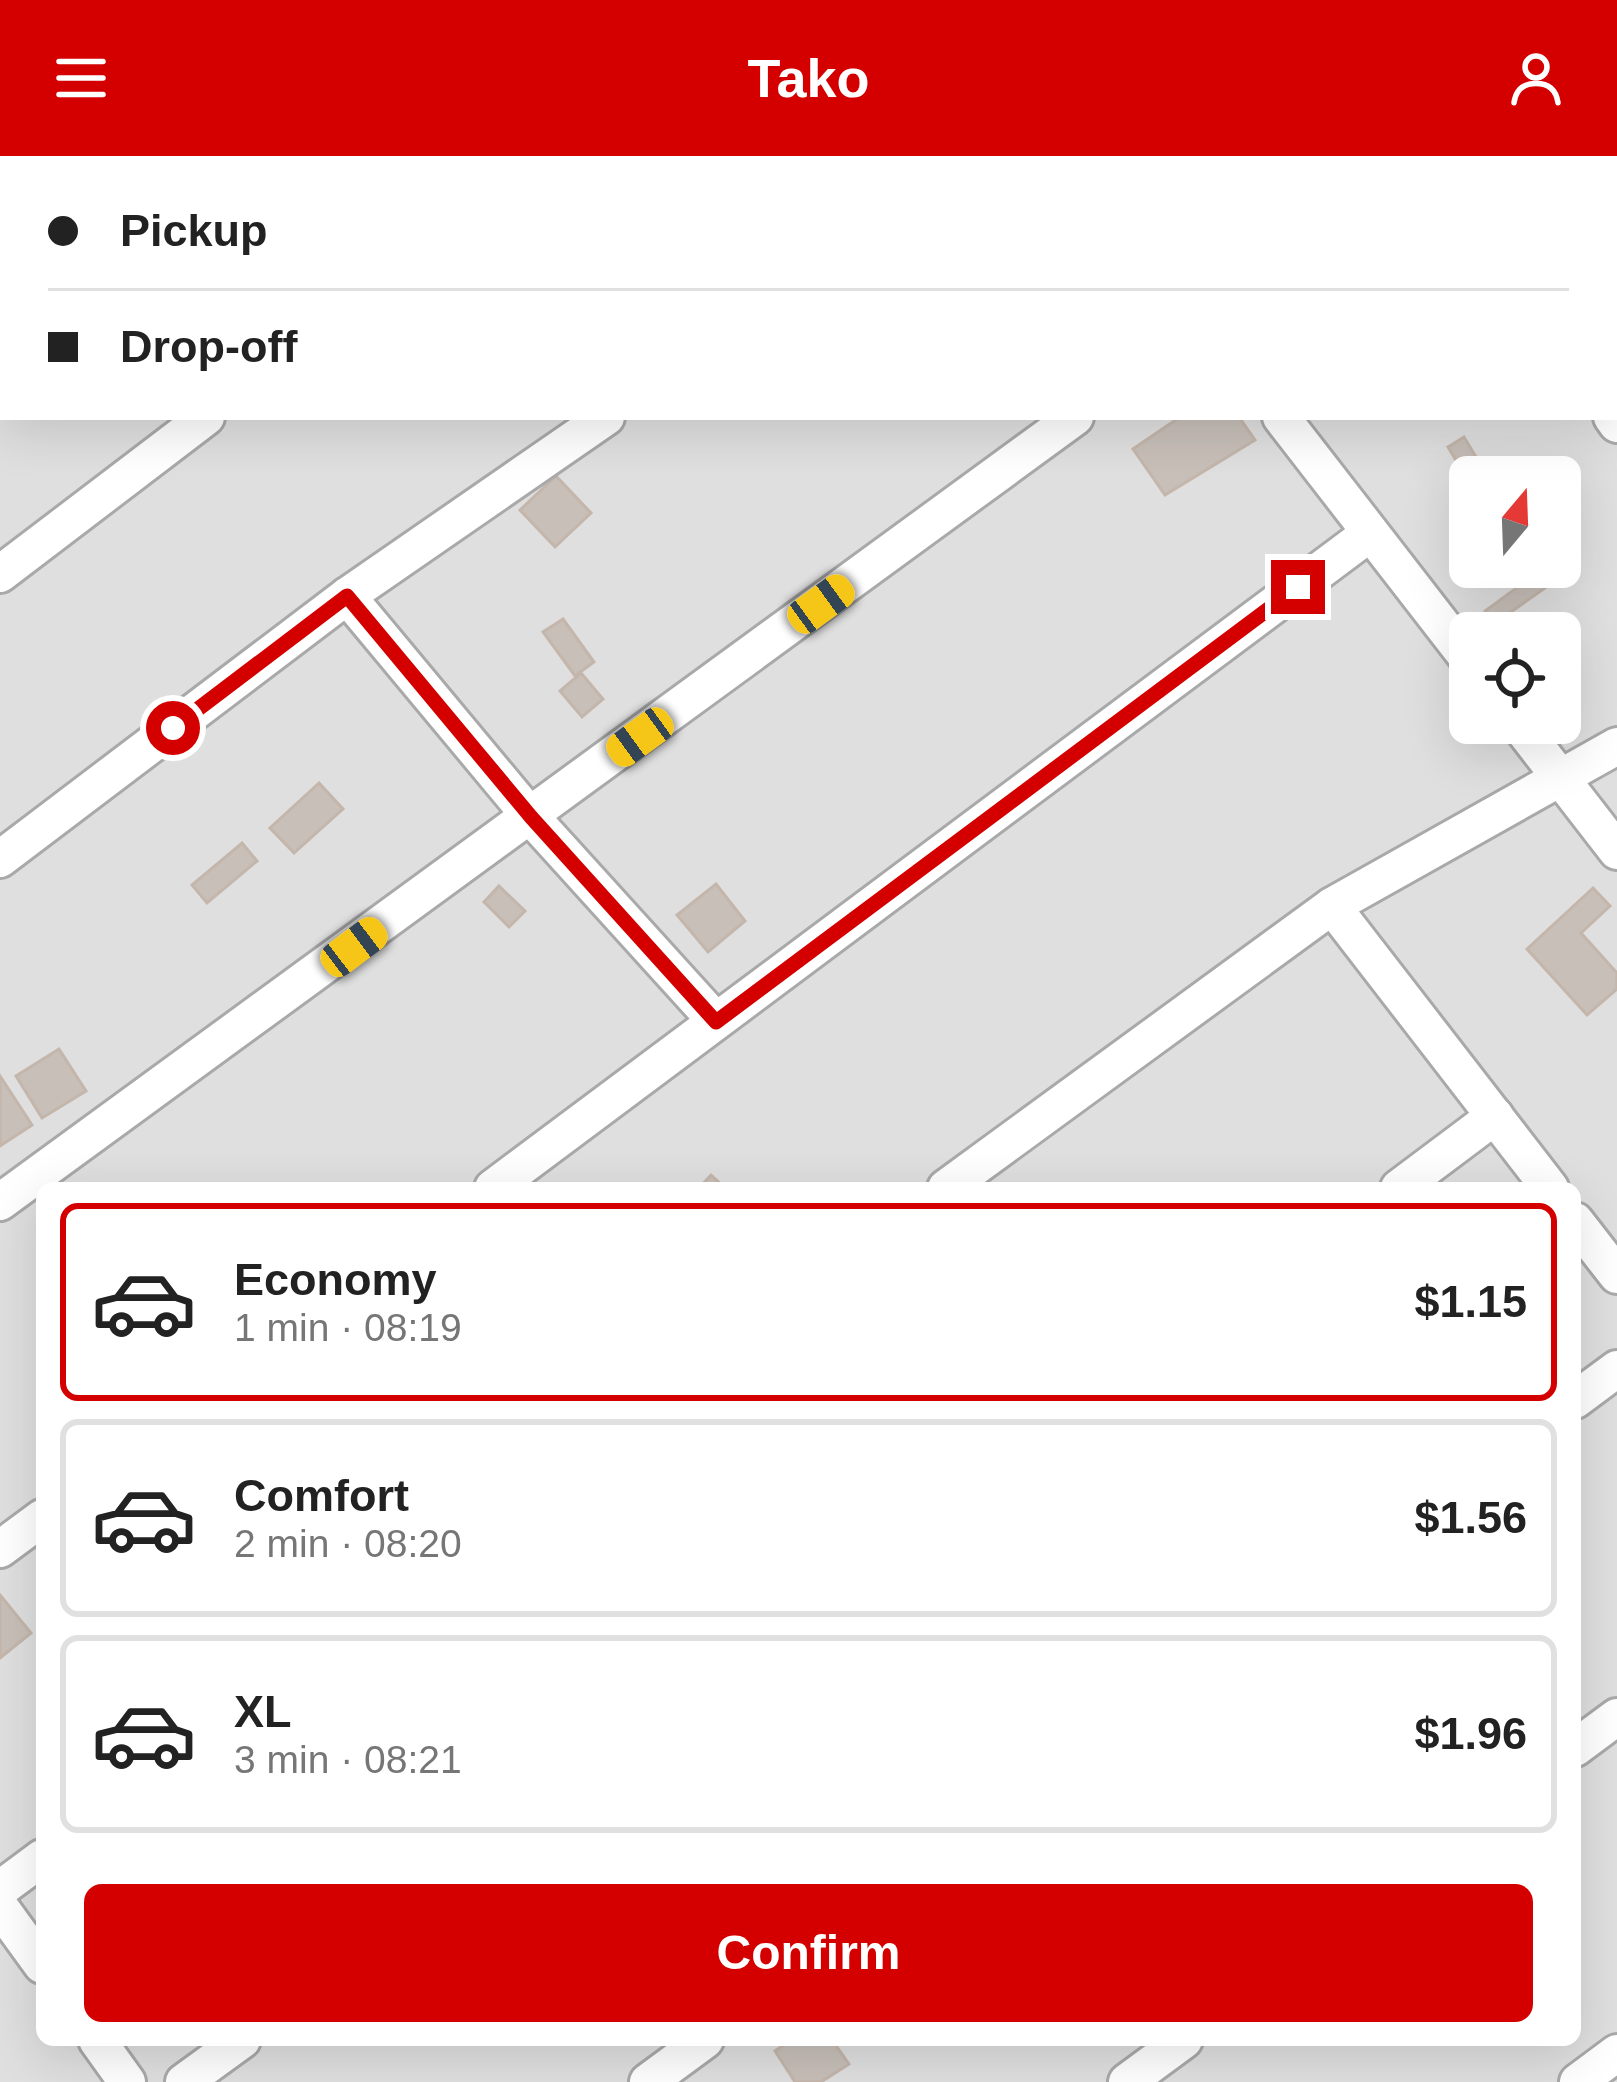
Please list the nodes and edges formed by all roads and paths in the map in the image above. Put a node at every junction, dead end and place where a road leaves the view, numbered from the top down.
1 (202, 420) edge
2 (602, 420) edge
3 (1072, 420) edge
4 (1283, 420) edge
5 (1370, 532) junction
6 (0, 574) edge
7 (347, 596) junction
8 (1449, 634) edge
9 (1534, 744) edge
10 (1617, 746) edge
11 (1561, 779) junction
12 (531, 817) junction
13 (1617, 851) edge
14 (0, 859) edge
15 (1332, 906) junction
16 (716, 1022) junction
17 (1495, 1116) junction
18 (501, 1182) edge
19 (954, 1182) edge
20 (1407, 1182) edge
21 (1545, 1182) edge
22 (0, 1202) edge
23 (1581, 1228) edge
24 (1617, 1275) edge
25 (1617, 1370) edge
26 (1581, 1396) edge
27 (36, 1522) edge
28 (0, 1549) edge
29 (1617, 1717) edge
30 (1581, 1744) edge
31 (36, 1862) edge
32 (0, 1889) edge
33 (0, 1907) edge
34 (36, 1957) edge
35 (101, 2046) edge
36 (234, 2046) edge
37 (697, 2046) edge
38 (1617, 2053) edge
39 (1166, 2055) edge
40 (127, 2082) edge
41 (184, 2082) edge
42 (648, 2082) edge
43 (1127, 2082) edge
44 (1578, 2082) edge

1 - 6 street
2 - 7 street
3 - 12 street
4 - 5 street
5 - 8 street
5 - 16 street
7 - 12 street
7 - 14 street
9 - 11 street
10 - 11 street
11 - 13 street
11 - 15 street
12 - 16 street
12 - 22 street
15 - 17 street
15 - 19 street
16 - 18 street
17 - 20 street
17 - 21 street
23 - 24 street
25 - 26 street
27 - 28 street
29 - 30 street
31 - 32 street
33 - 34 street
35 - 40 street
36 - 41 street
37 - 42 street
38 - 44 street
39 - 43 street

